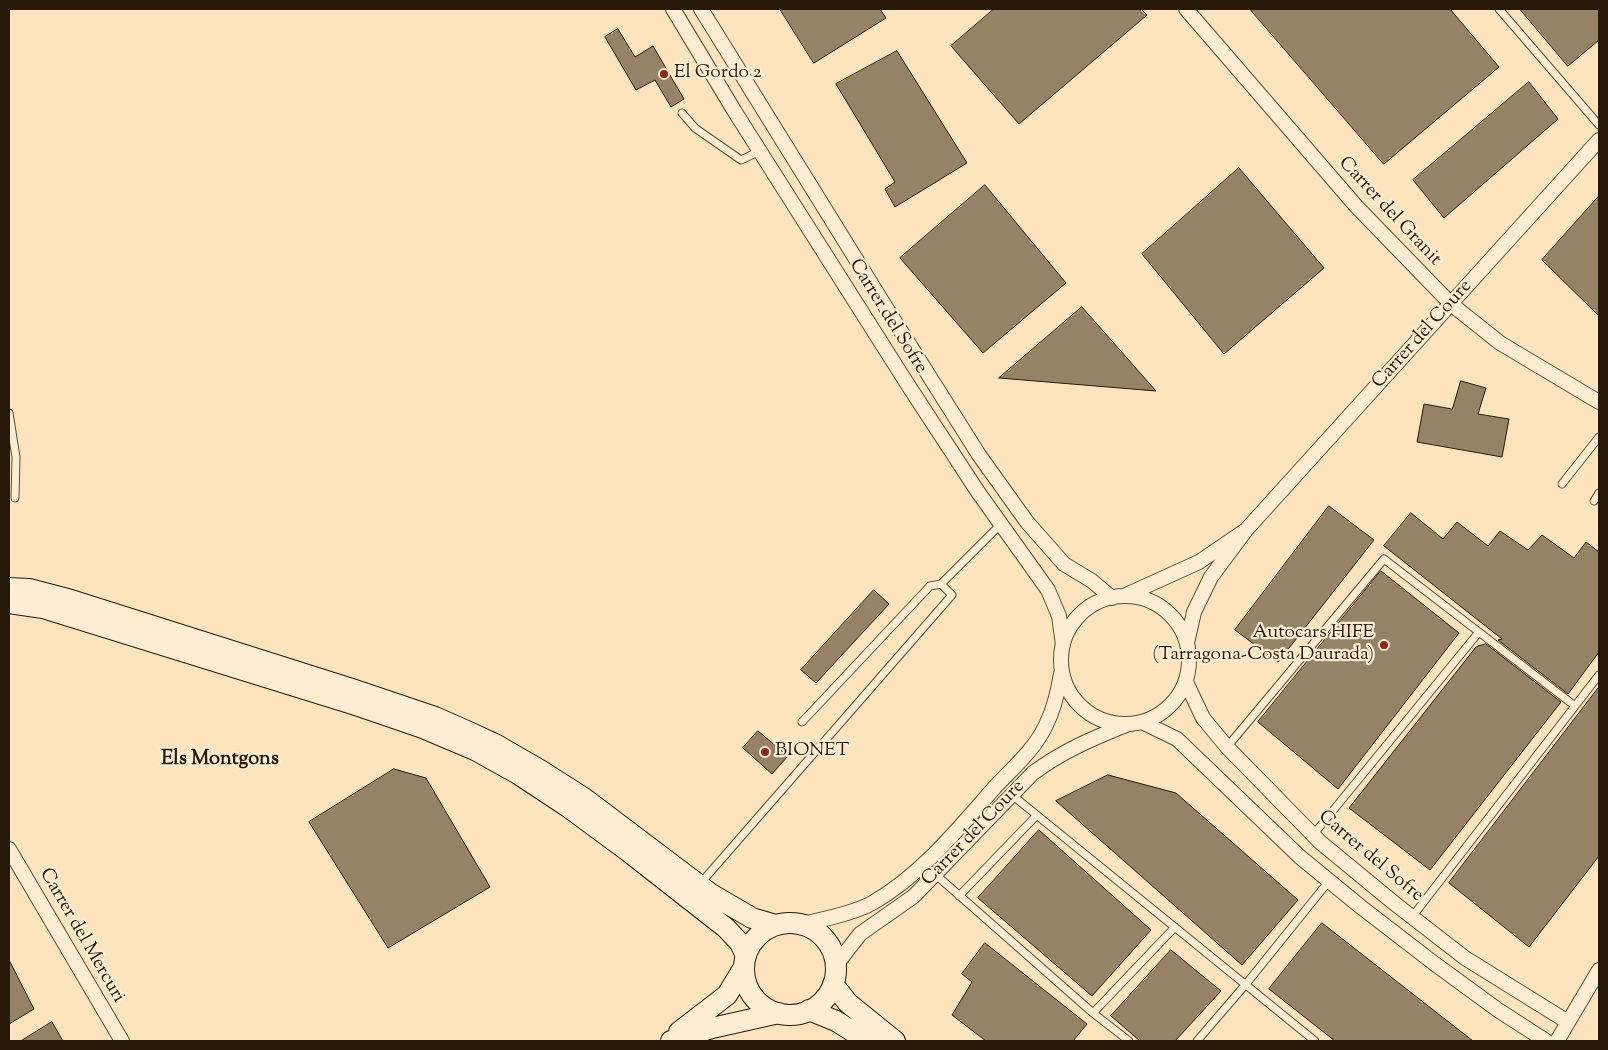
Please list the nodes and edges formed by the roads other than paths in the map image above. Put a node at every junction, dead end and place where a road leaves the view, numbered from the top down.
1 (673, 9) edge
2 (701, 9) edge
3 (1499, 9) edge
4 (1192, 11) edge
5 (682, 113) dead end
6 (1599, 125) edge
7 (1599, 140) edge
8 (760, 151) junction
9 (1451, 304) junction
10 (1599, 402) edge
11 (9, 413) edge
12 (1599, 437) edge
13 (1562, 484) dead end
14 (1599, 493) edge
15 (15, 498) dead end
16 (1594, 501) dead end
17 (1001, 524) junction
18 (1246, 530) junction
19 (941, 584) junction
20 (9, 588) edge
21 (1116, 597) junction
22 (9, 603) edge
23 (1479, 632) junction
24 (1188, 643) junction
25 (1063, 645) junction
26 (1062, 671) junction
27 (1599, 675) edge
28 (1186, 682) junction
29 (1575, 706) junction
30 (802, 722) dead end
31 (1142, 722) junction
32 (1128, 724) junction
33 (1227, 748) junction
34 (1012, 795) junction
35 (1038, 815) junction
36 (1314, 835) junction
37 (9, 849) edge
38 (936, 875) junction
39 (1329, 881) junction
40 (698, 885) junction
41 (959, 896) junction
42 (1412, 918) junction
43 (800, 924) junction
44 (776, 925) junction
45 (1175, 927) junction
46 (745, 962) junction
47 (1599, 970) edge
48 (834, 975) junction
49 (1246, 984) junction
50 (809, 1010) junction
51 (779, 1013) junction
52 (1093, 1013) junction
53 (1568, 1022) junction
54 (122, 1041) edge
55 (669, 1041) edge
56 (868, 1041) edge
57 (895, 1041) edge
58 (1129, 1041) edge
59 (1197, 1041) edge
60 (1316, 1041) edge
61 (1546, 1041) edge
62 (1557, 1041) edge

1 - 8 street, Carrer del Sofre
2 - 21 street, Carrer del Sofre
3 - 6 lane
4 - 9 street, Carrer del Granit
5 - 8 lane
7 - 9 street, Carrer del Coure
8 - 17 street, Carrer del Sofre
9 - 10 street, Carrer del Granit
9 - 18 street, Carrer del Coure
11 - 15 lane
12 - 13 lane
14 - 16 lane
17 - 19 lane
17 - 25 street, Carrer del Sofre
18 - 21 street, Carrer del Coure
18 - 24 street, Carrer del Coure
19 - 30 lane
19 - 40 lane
20 - 40 main road
21 - 24 street
21 - 25 street
22 - 46 main road
23 - 29 lane
23 - 33 lane
23 - 36 lane
24 - 28 street
25 - 26 street
26 - 32 street
26 - 43 street, Carrer del Coure
27 - 29 lane
28 - 31 street
28 - 33 street, Carrer del Sofre
29 - 42 lane
31 - 32 street
31 - 39 street
32 - 34 street, Carrer del Coure
33 - 36 street, Carrer del Sofre
34 - 35 lane
34 - 38 street, Carrer del Coure
35 - 41 lane
35 - 45 lane
36 - 42 street, Carrer del Sofre
37 - 54 street, Carrer del Mercuri
38 - 41 lane
38 - 48 street, Carrer del Coure
39 - 49 lane
39 - 61 street
40 - 44 main road
41 - 52 lane
42 - 53 street, Carrer del Sofre
43 - 44 main road
43 - 48 main road
44 - 46 main road
45 - 49 lane
45 - 52 lane
46 - 51 main road
46 - 55 main road
47 - 53 street
48 - 50 main road
48 - 57 main road
49 - 59 lane
49 - 60 lane
50 - 51 main road
50 - 56 main road
51 - 55 main road
52 - 58 lane
53 - 62 street

